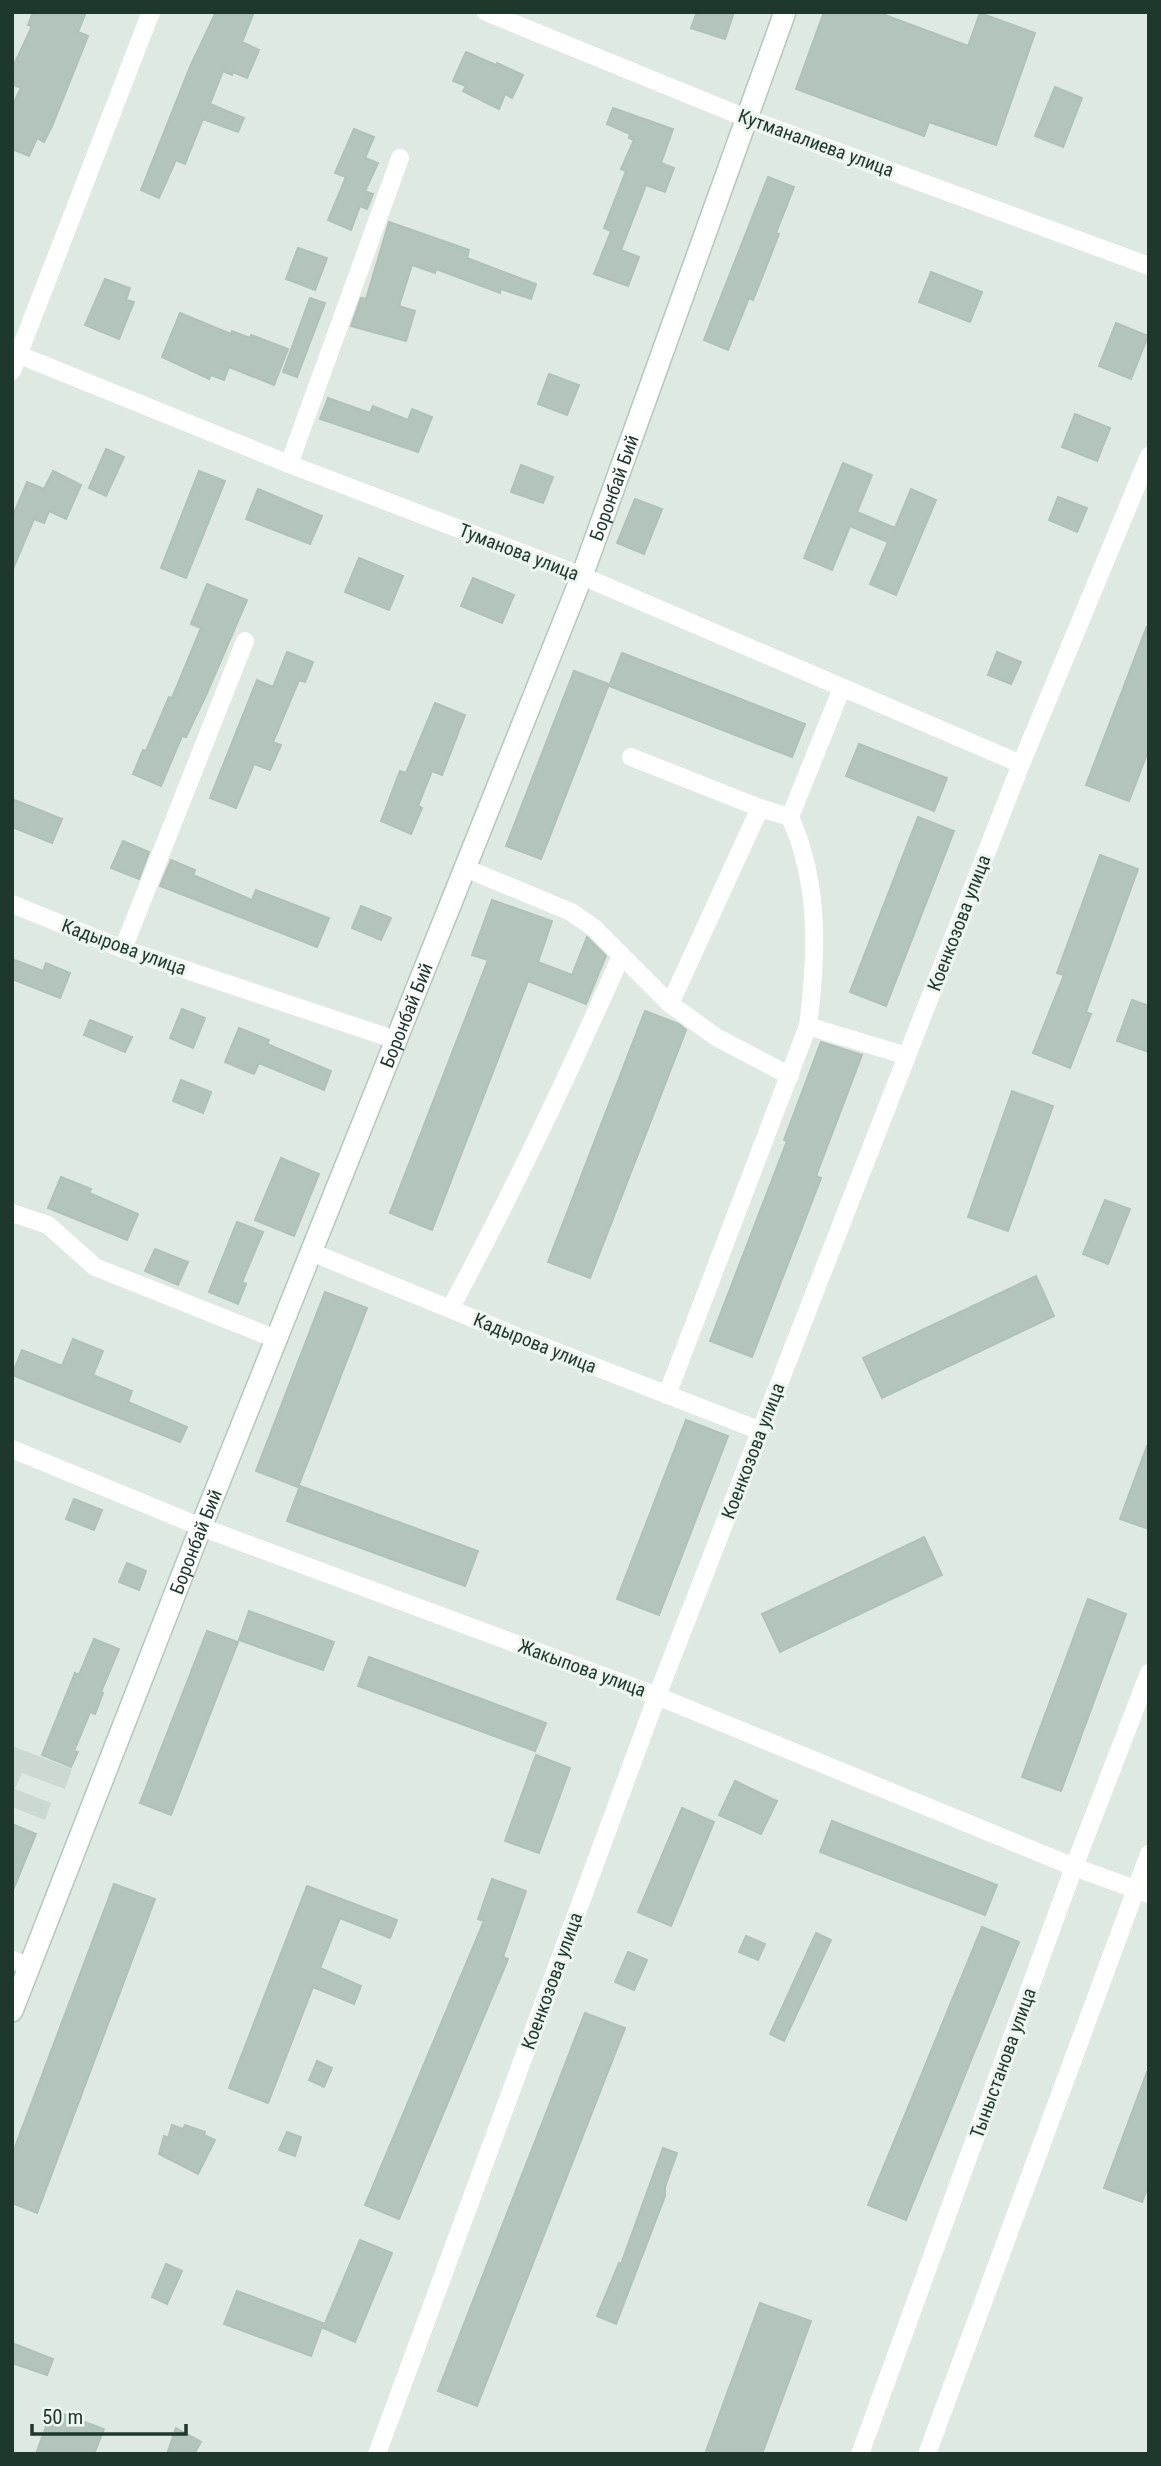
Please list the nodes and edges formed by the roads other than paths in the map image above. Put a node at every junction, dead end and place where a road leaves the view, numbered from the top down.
1 (151, 12) edge
2 (486, 12) edge
3 (785, 12) edge
4 (746, 118) junction
5 (400, 158) dead end
6 (1149, 266) edge
7 (15, 359) edge
8 (1149, 456) edge
9 (289, 464) junction
10 (582, 576) junction
11 (245, 641) dead end
12 (842, 688) junction
13 (631, 757) dead end
14 (1021, 764) junction
15 (760, 808) junction
16 (790, 817) junction
17 (465, 868) junction
18 (12, 904) edge
19 (124, 949) junction
20 (621, 956) junction
21 (670, 1004) junction
22 (808, 1026) junction
23 (396, 1040) junction
24 (907, 1056) junction
25 (790, 1076) junction
26 (12, 1213) edge
27 (311, 1252) junction
28 (450, 1309) junction
29 (276, 1339) junction
30 (667, 1395) junction
31 (761, 1431) junction
32 (12, 1449) edge
33 (201, 1527) junction
34 (1149, 1673) edge
35 (657, 1696) junction
36 (1149, 1854) edge
37 (1074, 1867) junction
38 (1142, 1891) edge
39 (21, 1963) edge
40 (12, 2011) edge
41 (377, 2454) edge
42 (860, 2454) edge
43 (928, 2454) edge

1 - 7 street
2 - 4 street, Кутманалиева улица
3 - 4 street, Боронбай Бий
4 - 6 street, Кутманалиева улица
4 - 10 street, Боронбай Бий
5 - 9 street
7 - 9 street, Туманова улица
8 - 14 street, Коенкозова улица
9 - 10 street, Туманова улица
10 - 12 street, Туманова улица
10 - 17 street, Боронбай Бий
11 - 19 street
12 - 14 street, Туманова улица
12 - 16 street
13 - 15 street
14 - 24 street, Коенкозова улица
15 - 16 street
15 - 21 street
16 - 22 street
17 - 20 street
17 - 23 street, Боронбай Бий
18 - 19 street, Кадырова улица
19 - 23 street, Кадырова улица
20 - 21 street
20 - 28 street
21 - 25 street
22 - 24 street
22 - 25 street
23 - 27 street, Боронбай Бий
24 - 31 street, Коенкозова улица
25 - 30 street
26 - 29 street
27 - 28 street, Кадырова улица
27 - 29 street, Боронбай Бий
28 - 30 street, Кадырова улица
29 - 33 street, Боронбай Бий
30 - 31 street, Кадырова улица
31 - 35 street, Коенкозова улица
32 - 33 street, Жакыпова улица
33 - 35 street, Жакыпова улица
33 - 39 street, Боронбай Бий
34 - 37 street, Тыныстанова улица
35 - 37 street, Жакыпова улица
35 - 41 street, Коенкозова улица
36 - 38 street
37 - 38 street, Жакыпова улица
37 - 42 street, Тыныстанова улица
38 - 43 street
39 - 40 street, Боронбай Бий

